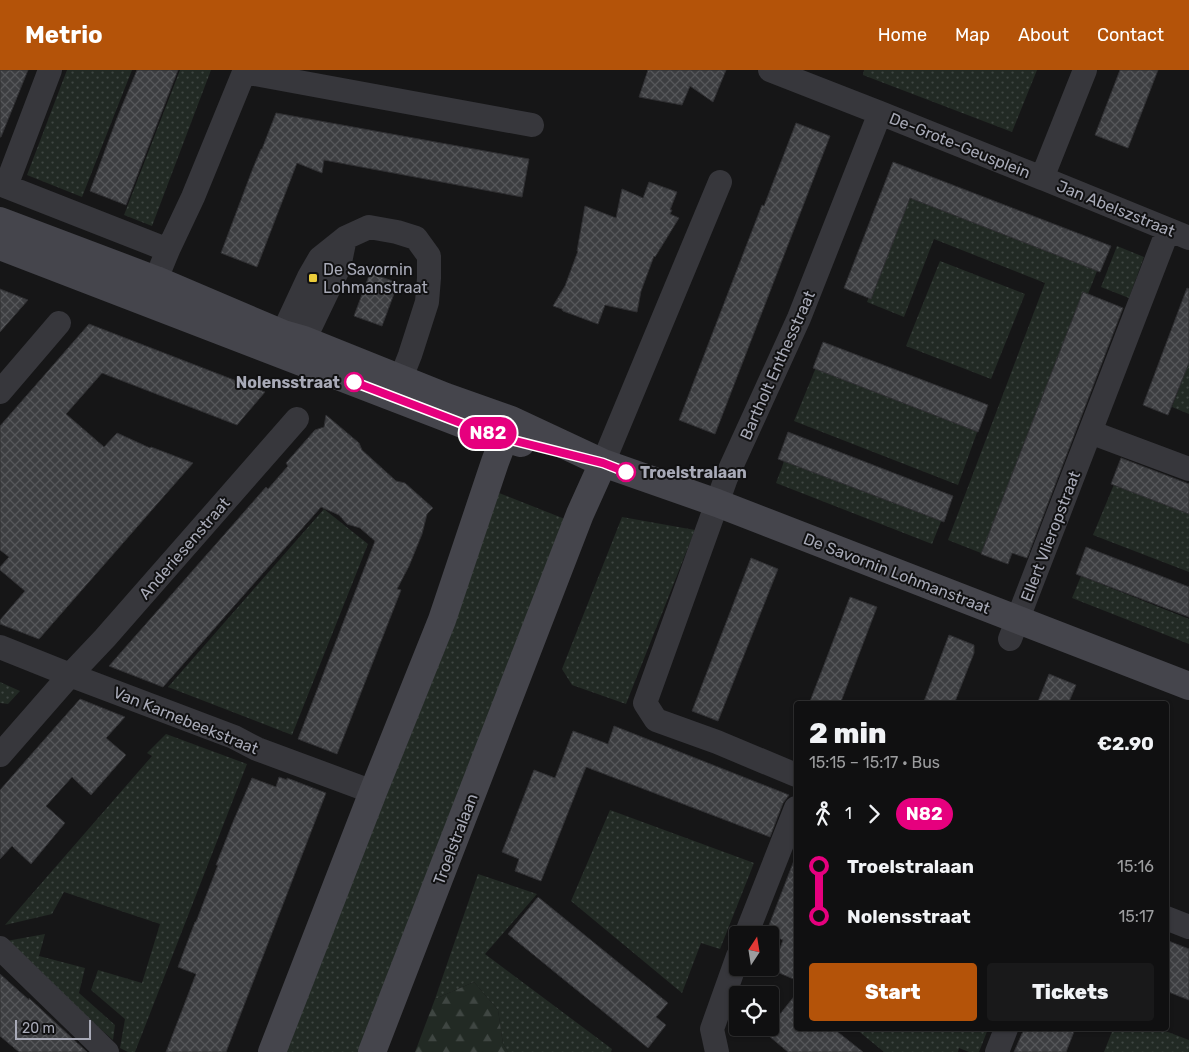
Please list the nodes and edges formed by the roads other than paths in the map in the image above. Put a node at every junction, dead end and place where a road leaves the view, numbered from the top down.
1 (50, 70) edge
2 (770, 70) edge
3 (1085, 70) edge
4 (245, 71) edge
5 (880, 113) junction
6 (532, 125) dead end
7 (1042, 178) junction
8 (720, 182) dead end
9 (3, 185) edge
10 (0, 221) edge
11 (1179, 234) edge
12 (0, 246) edge
13 (168, 250) junction
14 (151, 291) junction
15 (59, 323) dead end
16 (290, 346) junction
17 (397, 388) junction
18 (0, 392) edge
19 (297, 419) dead end
20 (508, 430) junction
21 (1090, 432) junction
22 (603, 463) junction
23 (1189, 469) edge
24 (717, 503) junction
25 (1014, 630) junction
26 (0, 647) edge
27 (70, 675) junction
28 (1189, 686) edge
29 (0, 755) edge
30 (794, 774) edge
31 (373, 792) junction
32 (794, 813) edge
33 (1169, 919) edge
34 (750, 926) edge
35 (1189, 927) edge
36 (0, 948) edge
37 (731, 976) edge
38 (1005, 1031) edge
39 (107, 1052) edge
40 (272, 1052) edge
41 (372, 1052) edge
42 (716, 1052) edge
43 (997, 1052) edge

1 - 9 street
2 - 5 street
3 - 7 street, De-Grote-Geusplein
4 - 6 street
4 - 13 street
5 - 7 street, De-Grote-Geusplein
5 - 24 street, Bartholt Enthesstraat
7 - 11 street, Jan Abelszstraat
8 - 22 street, Troelstralaan
9 - 13 street
10 - 14 street, De Savornin Lohmanstraat
11 - 21 street, Ellert Vlieropstraat
12 - 14 street, De Savornin Lohmanstraat
13 - 14 street
14 - 16 street, De Savornin Lohmanstraat
15 - 18 street
16 - 17 street, De Savornin Lohmanstraat
16 - 17 street
17 - 20 street, De Savornin Lohmanstraat
19 - 27 street, Anderiesenstraat
20 - 22 street, De Savornin Lohmanstraat
20 - 31 street
21 - 23 street
21 - 25 street, Ellert Vlieropstraat
22 - 24 street, De Savornin Lohmanstraat
22 - 41 street, Troelstralaan
24 - 25 street, De Savornin Lohmanstraat
24 - 30 street, Bartholt Enthesstraat
25 - 28 street, De Savornin Lohmanstraat
26 - 27 street, Van Karnebeekstraat
27 - 29 street, Anderiesenstraat
27 - 31 street, Van Karnebeekstraat
31 - 40 street
32 - 34 street
33 - 35 street
36 - 39 street
37 - 42 street
38 - 43 street

